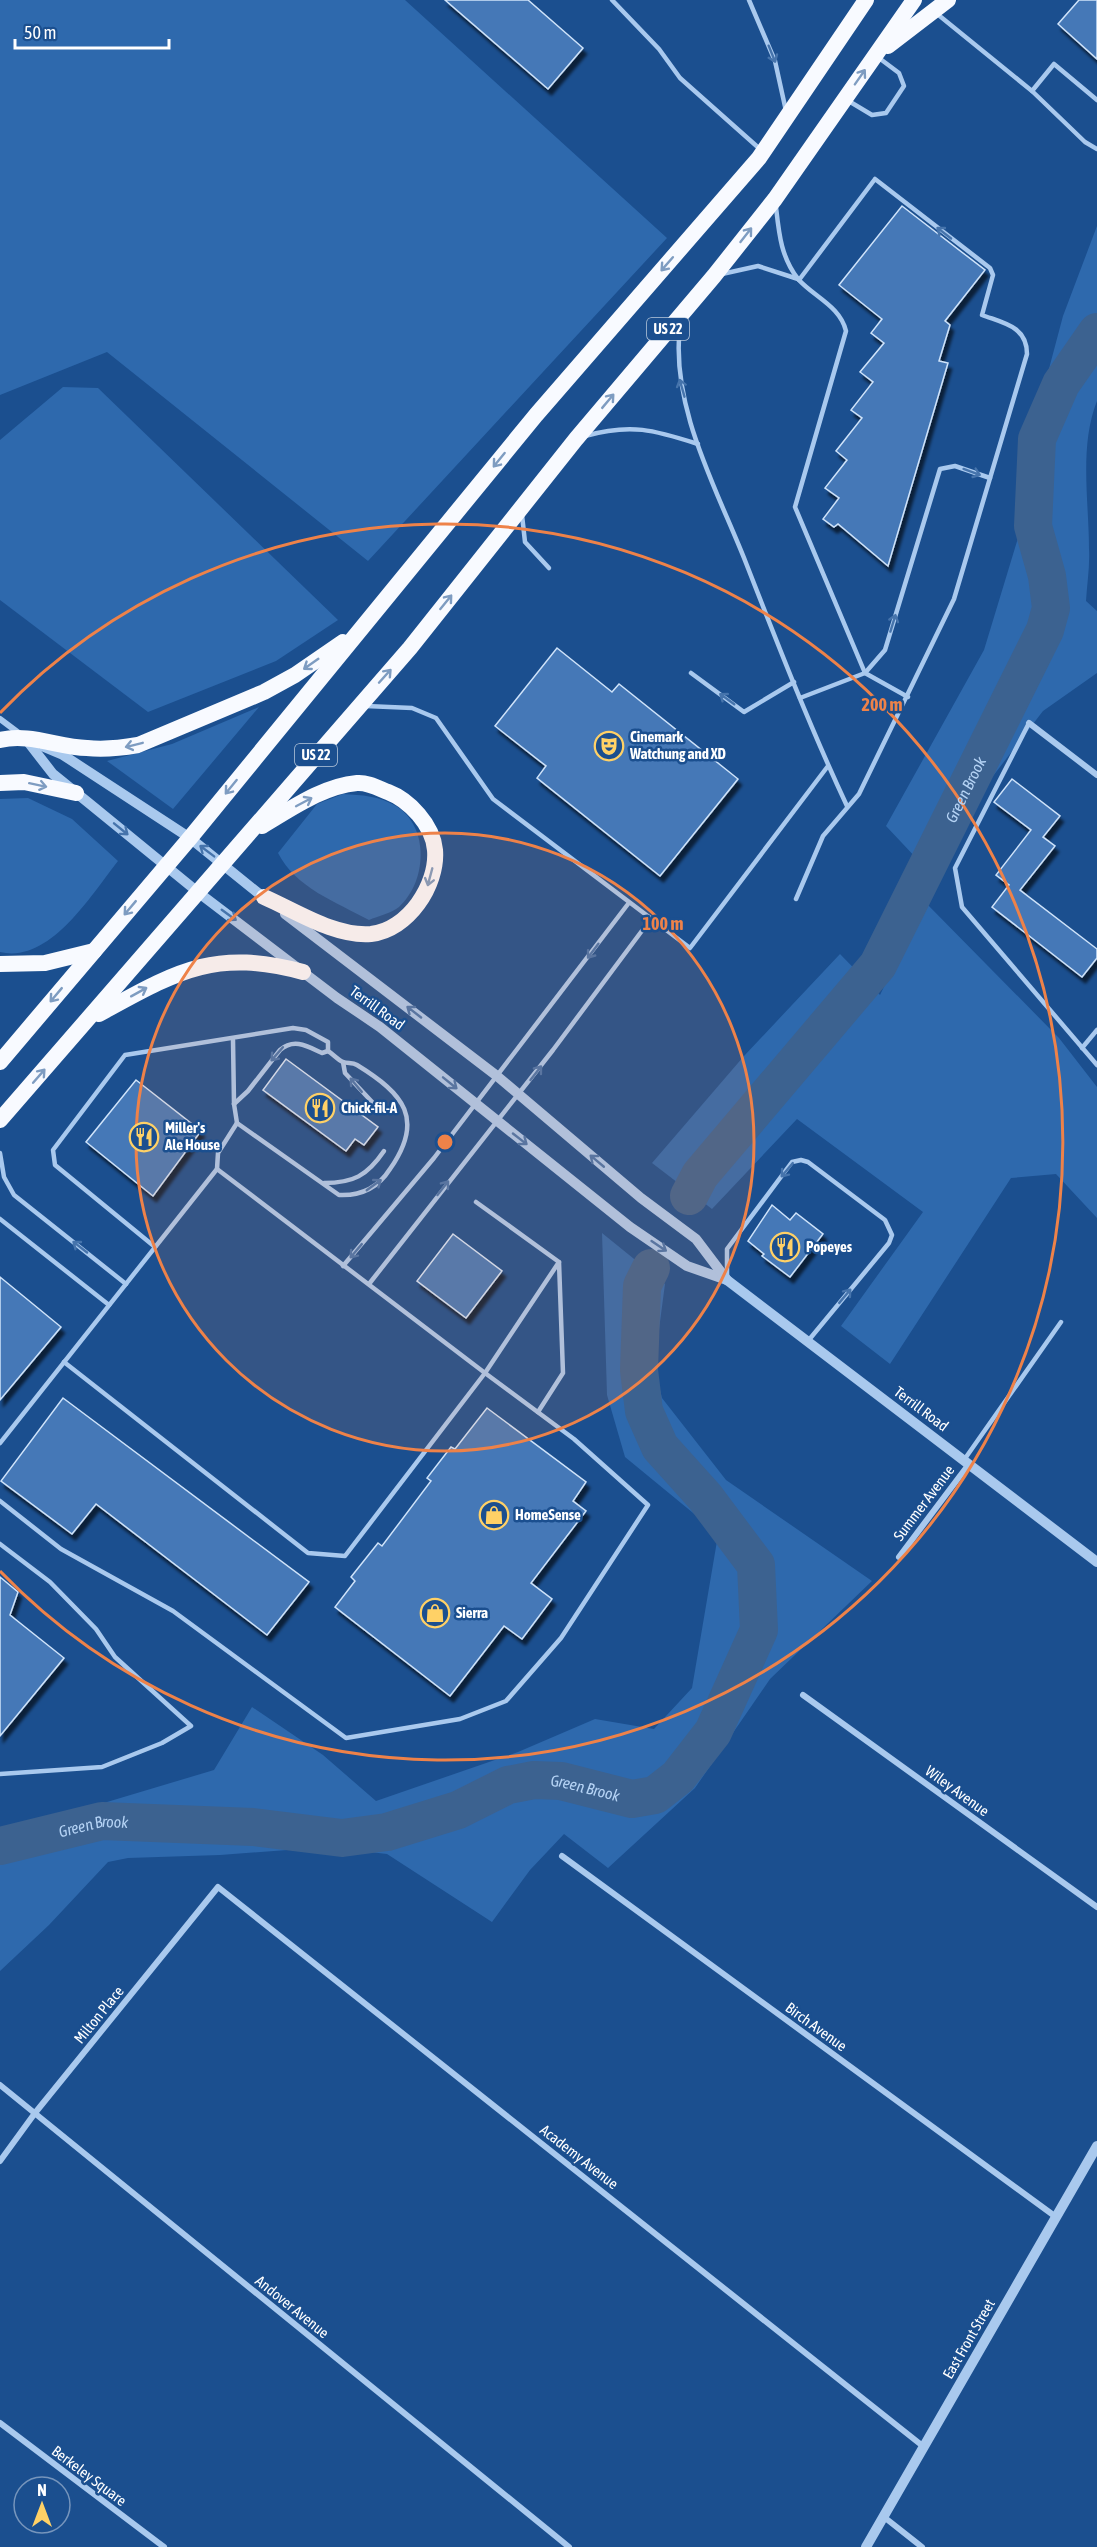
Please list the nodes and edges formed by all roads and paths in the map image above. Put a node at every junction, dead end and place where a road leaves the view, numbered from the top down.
1 (612, 0) edge
2 (749, 0) edge
3 (866, 0) edge
4 (914, 0) edge
5 (948, 0) edge
6 (934, 11) junction
7 (875, 55) junction
8 (1032, 91) junction
9 (845, 99) junction
10 (1097, 100) edge
11 (788, 117) junction
12 (1097, 149) edge
13 (763, 152) junction
14 (775, 199) junction
15 (714, 276) junction
16 (799, 280) junction
17 (681, 314) junction
18 (576, 439) junction
19 (699, 444) junction
20 (990, 478) junction
21 (521, 508) junction
22 (549, 568) dead end
23 (359, 631) junction
24 (692, 673) dead end
25 (865, 673) junction
26 (794, 682) junction
27 (908, 697) junction
28 (800, 698) junction
29 (357, 706) junction
30 (0, 719) edge
31 (1029, 723) joint
32 (25, 738) junction
33 (0, 740) edge
34 (828, 766) junction
35 (1097, 776) edge
36 (0, 783) edge
37 (76, 793) junction
38 (847, 806) junction
39 (253, 830) junction
40 (190, 838) junction
41 (224, 864) junction
42 (166, 866) junction
43 (199, 893) junction
44 (264, 897) junction
45 (796, 899) dead end
46 (628, 904) junction
47 (650, 920) junction
48 (94, 951) junction
49 (0, 964) edge
50 (303, 972) junction
51 (88, 1020) junction
52 (1097, 1030) edge
53 (233, 1040) junction
54 (1082, 1048) junction
55 (328, 1051) junction
56 (0, 1062) edge
57 (343, 1062) junction
58 (1097, 1065) edge
59 (497, 1077) junction
60 (519, 1095) junction
61 (234, 1104) junction
62 (374, 1104) dead end
63 (475, 1104) junction
64 (0, 1120) edge
65 (497, 1121) junction
66 (237, 1124) junction
67 (384, 1151) dead end
68 (0, 1153) edge
69 (217, 1169) junction
70 (324, 1182) junction
71 (476, 1202) dead end
72 (0, 1219) edge
73 (155, 1247) junction
74 (560, 1262) junction
75 (343, 1266) junction
76 (728, 1280) junction
77 (126, 1284) junction
78 (369, 1284) junction
79 (109, 1305) junction
80 (1061, 1322) dead end
81 (808, 1341) junction
82 (64, 1362) junction
83 (485, 1373) junction
84 (538, 1412) junction
85 (0, 1443) edge
86 (966, 1462) junction
87 (0, 1501) edge
88 (0, 1544) edge
89 (899, 1557) dead end
90 (1097, 1562) edge
91 (803, 1695) dead end
92 (0, 1774) edge
93 (562, 1856) dead end
94 (218, 1887) joint
95 (1097, 1906) edge
96 (0, 2085) edge
97 (35, 2113) junction
98 (1097, 2146) edge
99 (0, 2161) edge
100 (1056, 2217) junction
101 (0, 2423) edge
102 (924, 2447) junction
103 (884, 2517) junction
104 (164, 2547) edge
105 (569, 2547) edge
106 (866, 2547) edge
107 (922, 2547) edge

1 - 13 lane
2 -> 11 lane
3 - 11 highway, US 22
4 - 7 highway, US 22
5 - 6 highway
6 - 7 highway
6 - 8 lane
9 -> 7 highway, US 22
7 - 9 lane
8 - 10 lane
8 - 12 lane
9 - 14 highway, US 22
11 - 13 highway, US 22
13 -> 23 highway, US 22
15 -> 14 highway, US 22
14 - 16 lane
15 - 16 lane
15 - 17 highway, US 22
20 -> 16 lane
16 - 25 lane
18 -> 17 highway, US 22
19 -> 17 lane
18 - 19 lane
18 - 21 highway, US 22
19 - 26 lane
25 -> 20 lane
20 - 27 lane
21 - 22 lane
29 -> 21 highway, US 22
23 -> 32 highway
23 -> 40 highway, US 22
26 -> 24 lane
25 - 27 lane
25 - 28 lane
26 - 28 lane
27 - 38 lane
28 - 34 lane
29 - 39 highway, US 22
29 - 46 lane
30 - 32 street, Terrill Road
31 - 35 street
31 - 54 lane
32 - 33 highway
32 - 37 street, Terrill Road
32 - 40 street, Terrill Road
34 - 38 lane
34 - 47 lane
36 -> 37 highway
37 -> 42 street, Terrill Road
38 - 45 lane
39 - 41 highway, US 22
39 -> 44 highway
41 -> 40 street, Terrill Road
40 - 42 highway, US 22
41 - 43 highway, US 22
41 - 44 street, Terrill Road
42 - 43 street, Terrill Road
42 -> 48 highway, US 22
43 -> 50 street, Terrill Road
43 - 51 highway, US 22
59 -> 44 street, Terrill Road
46 - 47 lane
46 -> 59 lane
60 -> 47 lane
48 - 49 highway
48 -> 56 highway, US 22
51 -> 50 highway
50 -> 63 street, Terrill Road
64 -> 51 highway, US 22
52 - 54 lane
53 - 55 lane
53 - 61 lane
53 - 73 lane
54 - 58 lane
55 - 57 lane
55 -> 61 lane
62 -> 57 lane
70 -> 57 lane
59 - 60 street, Terrill Road
59 - 63 lane
60 - 65 lane
76 -> 60 street, Terrill Road
61 - 66 lane
63 - 65 street, Terrill Road
63 -> 75 lane
65 -> 76 street, Terrill Road
78 -> 65 lane
66 - 69 lane
66 - 70 lane
67 - 70 lane
77 -> 68 lane
69 - 73 lane
69 - 75 lane
71 - 74 lane
72 - 79 lane
73 - 77 lane
74 - 83 lane
74 - 84 lane
75 - 78 lane
76 - 81 street, Terrill Road
81 -> 76 lane
77 - 79 lane
78 - 83 lane
79 - 82 lane
80 - 86 lane
81 - 86 street, Terrill Road
82 - 83 lane
82 - 85 lane
83 - 84 lane
84 - 87 lane
86 - 89 street, Summer Avenue
86 - 90 street, Terrill Road
88 - 92 lane
91 - 95 street, Wiley Avenue
93 - 100 street, Birch Avenue
94 - 97 street, Milton Place
94 - 102 street, Academy Avenue
96 - 97 street, Andover Avenue
97 - 99 street, Milton Place
97 - 105 street, Andover Avenue
98 - 100 street, East Front Street
100 - 102 street, East Front Street
101 - 104 street, Berkeley Square
102 - 103 street, East Front Street
103 - 106 street, East Front Street
103 - 107 street

